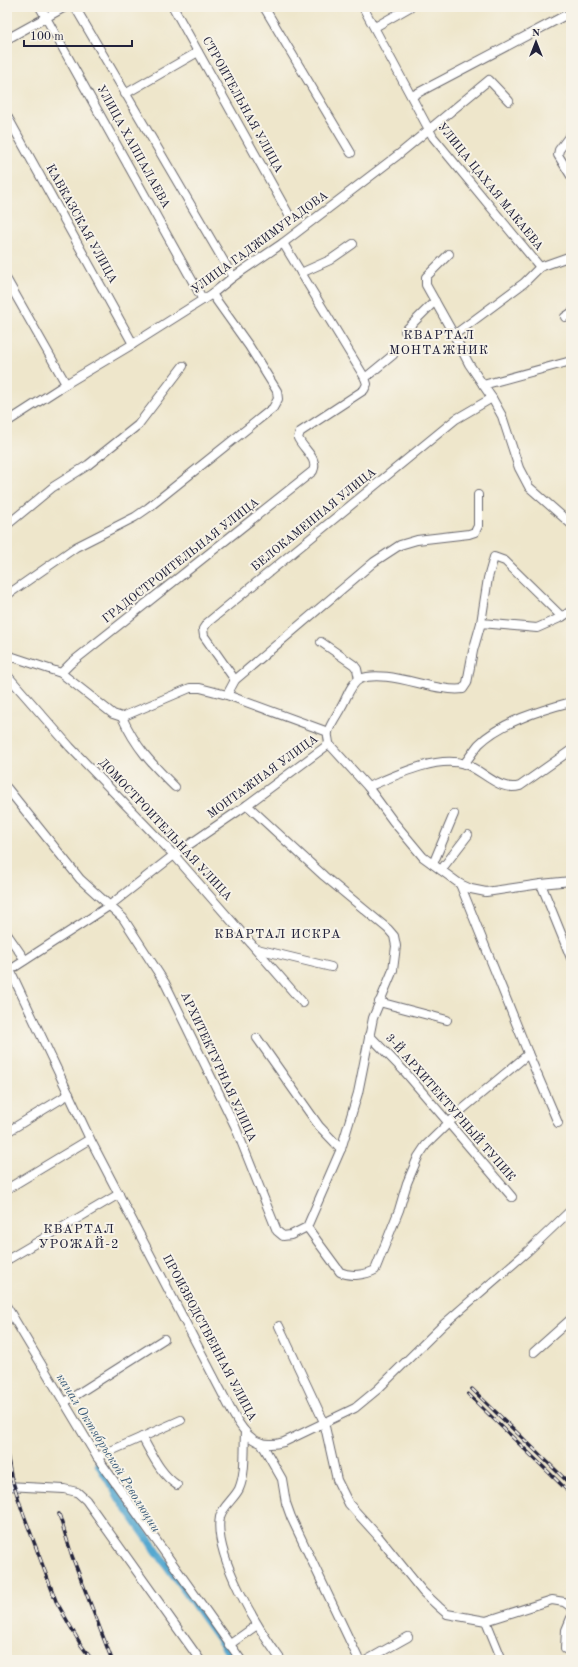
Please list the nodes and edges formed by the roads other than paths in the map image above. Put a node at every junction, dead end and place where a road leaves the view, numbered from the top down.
1 (40, 7) edge
2 (65, 7) edge
3 (75, 7) edge
4 (173, 7) edge
5 (264, 7) edge
6 (363, 7) edge
7 (410, 7) edge
8 (564, 16) dead end
9 (46, 18) junction
10 (374, 26) junction
11 (7, 39) edge
12 (198, 52) junction
13 (125, 94) junction
14 (412, 96) junction
15 (509, 101) dead end
16 (7, 116) edge
17 (429, 131) junction
18 (571, 134) edge
19 (351, 154) dead end
20 (571, 176) edge
21 (289, 215) dead end
22 (283, 244) junction
23 (353, 244) dead end
24 (449, 254) dead end
25 (571, 256) edge
26 (540, 267) junction
27 (301, 272) junction
28 (233, 277) junction
29 (7, 280) edge
30 (212, 294) junction
31 (203, 300) junction
32 (435, 301) junction
33 (405, 332) dead end
34 (454, 335) junction
35 (133, 344) junction
36 (393, 355) dead end
37 (571, 361) edge
38 (183, 366) dead end
39 (366, 381) junction
40 (66, 384) junction
41 (483, 385) junction
42 (492, 398) junction
43 (7, 422) edge
44 (478, 495) dead end
45 (571, 524) edge
46 (7, 525) edge
47 (7, 595) edge
48 (571, 611) edge
49 (562, 617) junction
50 (481, 623) junction
51 (321, 642) dead end
52 (7, 655) edge
53 (61, 673) junction
54 (7, 674) edge
55 (359, 679) junction
56 (236, 680) junction
57 (227, 695) junction
58 (571, 702) edge
59 (122, 717) junction
60 (328, 732) junction
61 (329, 744) junction
62 (571, 750) edge
63 (464, 764) junction
64 (175, 786) dead end
65 (368, 787) junction
66 (7, 788) edge
67 (247, 805) junction
68 (454, 814) dead end
69 (468, 835) dead end
70 (174, 855) junction
71 (433, 864) junction
72 (441, 870) junction
73 (571, 881) edge
74 (460, 884) junction
75 (541, 884) junction
76 (109, 906) junction
77 (7, 934) edge
78 (257, 949) junction
79 (571, 958) edge
80 (25, 960) junction
81 (332, 968) dead end
82 (9, 971) edge
83 (379, 1002) junction
84 (303, 1003) dead end
85 (447, 1020) dead end
86 (369, 1035) junction
87 (257, 1038) dead end
88 (528, 1053) junction
89 (69, 1094) junction
90 (447, 1123) junction
91 (558, 1123) dead end
92 (7, 1132) edge
93 (90, 1139) junction
94 (341, 1149) junction
95 (7, 1190) edge
96 (119, 1194) junction
97 (512, 1197) dead end
98 (571, 1212) edge
99 (307, 1227) junction
100 (7, 1260) edge
101 (7, 1307) edge
102 (571, 1319) edge
103 (279, 1326) dead end
104 (164, 1339) dead end
105 (534, 1352) dead end
106 (65, 1402) junction
107 (181, 1420) dead end
108 (324, 1422) junction
109 (245, 1432) junction
110 (142, 1437) junction
111 (262, 1444) junction
112 (97, 1457) junction
113 (177, 1484) dead end
114 (7, 1486) edge
115 (571, 1606) edge
116 (571, 1618) edge
117 (486, 1622) junction
118 (257, 1625) junction
119 (408, 1637) dead end
120 (229, 1645) junction
121 (565, 1649) dead end
122 (200, 1660) edge
123 (241, 1660) edge
124 (280, 1660) edge
125 (359, 1660) edge
126 (367, 1660) edge
127 (502, 1660) edge

1 - 9 street, УЛИЦА ХАППАЛАЕВА
2 - 9 street
3 - 13 street, УЛИЦА ХАППАЛАЕВА
4 - 12 street, СТРОИТЕЛЬНАЯ УЛИЦА
5 - 19 street
6 - 10 street, УЛИЦА ЦАХАЯ МАКАЕВА
7 - 10 street
8 - 14 street
9 - 11 street
9 - 31 street, УЛИЦА ХАППАЛАЕВА
10 - 14 street, УЛИЦА ЦАХАЯ МАКАЕВА
12 - 13 street
12 - 21 street, СТРОИТЕЛЬНАЯ УЛИЦА
13 - 28 street, УЛИЦА ХАППАЛАЕВА
14 - 17 street, УЛИЦА ЦАХАЯ МАКАЕВА
15 - 17 street, УЛИЦА ГАДЖИМУРАДОВА
16 - 35 street, КАВКАЗСКАЯ УЛИЦА
17 - 22 street, УЛИЦА ГАДЖИМУРАДОВА
17 - 26 street, УЛИЦА ЦАХАЯ МАКАЕВА
18 - 20 street
22 - 27 street
22 - 28 street, УЛИЦА ГАДЖИМУРАДОВА
23 - 27 street
24 - 32 street
25 - 26 street, УЛИЦА ЦАХАЯ МАКАЕВА
26 - 34 street
27 - 39 street
28 - 30 street, УЛИЦА ГАДЖИМУРАДОВА
29 - 40 street
30 - 31 street, УЛИЦА ГАДЖИМУРАДОВА
30 - 47 street
31 - 35 street, УЛИЦА ГАДЖИМУРАДОВА
32 - 33 street
32 - 34 street
34 - 41 street
35 - 40 street, УЛИЦА ГАДЖИМУРАДОВА
36 - 39 street
37 - 41 street
38 - 46 street
39 - 53 street, ГРАДОСТРОИТЕЛЬНАЯ УЛИЦА
40 - 43 street, УЛИЦА ГАДЖИМУРАДОВА
41 - 42 street
42 - 45 street
42 - 56 street, БЕЛОКАМЕННАЯ УЛИЦА
44 - 56 street
48 - 49 street
49 - 50 street
49 - 50 street
50 - 55 street
51 - 55 street
52 - 53 street
53 - 59 street
54 - 70 street, ДОМОСТРОИТЕЛЬНАЯ УЛИЦА
55 - 60 street, МОНТАЖНАЯ УЛИЦА
56 - 57 street
57 - 59 street
57 - 60 street
58 - 63 street
59 - 64 street
60 - 61 street, МОНТАЖНАЯ УЛИЦА
61 - 65 street
61 - 67 street, МОНТАЖНАЯ УЛИЦА
62 - 63 street
63 - 65 street
65 - 71 street
66 - 76 street, АРХИТЕКТУРНАЯ УЛИЦА
67 - 70 street, МОНТАЖНАЯ УЛИЦА
67 - 83 street
68 - 71 street
69 - 72 street
70 - 76 street, МОНТАЖНАЯ УЛИЦА
70 - 78 street, ДОМОСТРОИТЕЛЬНАЯ УЛИЦА
71 - 72 street
72 - 74 street
73 - 75 street
74 - 75 street
74 - 88 street
75 - 79 street
76 - 80 street, МОНТАЖНАЯ УЛИЦА
76 - 99 street, АРХИТЕКТУРНАЯ УЛИЦА
77 - 80 street
78 - 81 street
78 - 84 street, ДОМОСТРОИТЕЛЬНАЯ УЛИЦА
80 - 82 street, МОНТАЖНАЯ УЛИЦА
82 - 89 street, ПРОИЗВОДСТВЕННАЯ УЛИЦА
83 - 85 street
83 - 86 street
86 - 90 street, 3-Й АРХИТЕКТУРНЫЙ ТУПИК
86 - 94 street
87 - 94 street
88 - 90 street
88 - 91 street
89 - 92 street
89 - 93 street, ПРОИЗВОДСТВЕННАЯ УЛИЦА
90 - 97 street, 3-Й АРХИТЕКТУРНЫЙ ТУПИК
90 - 99 street
93 - 95 street
93 - 96 street, ПРОИЗВОДСТВЕННАЯ УЛИЦА
94 - 99 street
96 - 100 street
96 - 109 street, ПРОИЗВОДСТВЕННАЯ УЛИЦА
98 - 108 street
101 - 106 street
102 - 105 street
103 - 108 street
104 - 106 street
106 - 112 street
107 - 110 street
108 - 111 street
108 - 117 street
109 - 111 street, ПРОИЗВОДСТВЕННАЯ УЛИЦА
109 - 118 street
110 - 112 street
110 - 113 street
111 - 125 street
112 - 120 street
114 - 122 street
115 - 117 street
116 - 121 street
117 - 127 street
118 - 120 street
118 - 124 street
119 - 126 street
120 - 123 street

